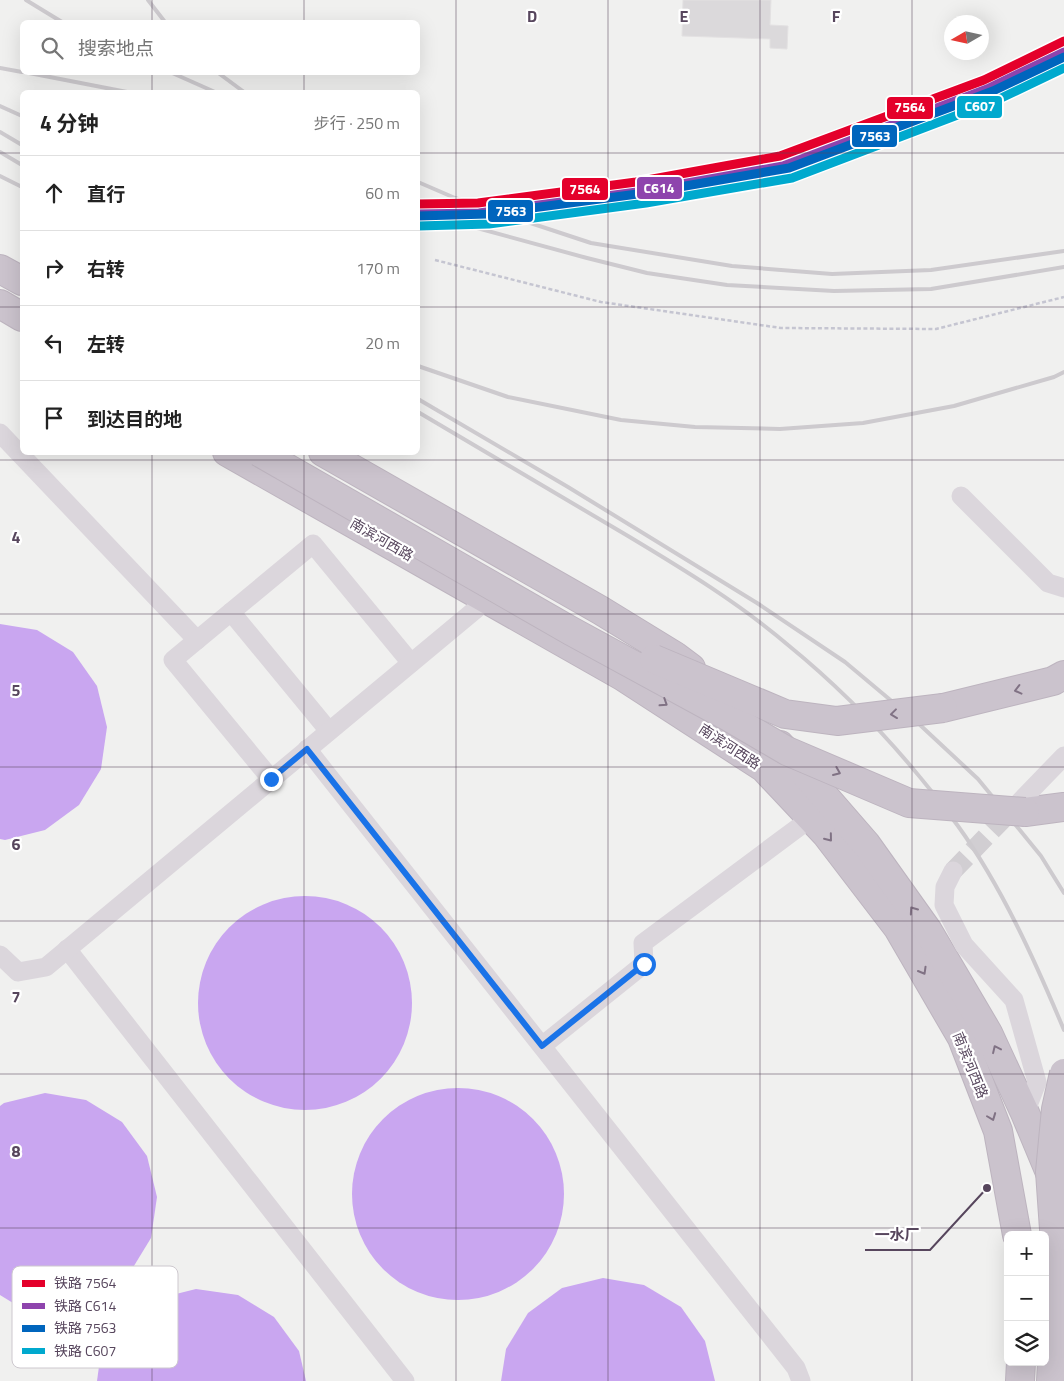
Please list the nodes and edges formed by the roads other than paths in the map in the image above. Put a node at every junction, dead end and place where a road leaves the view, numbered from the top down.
1 (0, 269) edge
2 (20, 280) edge
3 (0, 287) edge
4 (20, 299) edge
5 (0, 304) edge
6 (20, 316) edge
7 (0, 325) edge
8 (20, 337) edge
9 (0, 433) edge
10 (20, 454) edge
11 (21, 455) edge
12 (232, 455) edge
13 (264, 455) edge
14 (297, 455) edge
15 (328, 455) edge
16 (961, 496) dead end
17 (1064, 588) edge
18 (487, 600) junction
19 (231, 612) junction
20 (197, 640) junction
21 (410, 663) junction
22 (1064, 675) edge
23 (329, 731) junction
24 (307, 749) junction
25 (1064, 756) edge
26 (271, 779) junction
27 (1064, 806) edge
28 (1010, 812) tunnel mouth
29 (811, 818) junction
30 (953, 872) tunnel mouth
31 (68, 949) junction
32 (0, 954) edge
33 (542, 1046) junction
34 (1064, 1074) edge
35 (1026, 1113) junction
36 (1064, 1206) edge
37 (1064, 1215) edge
38 (1016, 1231) edge
39 (1057, 1272) junction
40 (1021, 1366) edge
41 (405, 1381) edge
42 (801, 1381) edge
43 (1020, 1381) edge
44 (1051, 1381) edge

1 - 2 highway
3 - 4 highway
5 - 6 highway
7 - 8 highway
9 - 10 street
11 - 20 street
12 - 18 highway, 南滨河西路
13 -> 27 highway, bridge
22 -> 14 highway, bridge
35 -> 15 highway, 南滨河西路
16 - 17 street
18 - 21 street
18 -> 29 highway, 南滨河西路
19 - 20 street
19 - 21 street
19 - 23 street
20 - 26 street
21 - 23 street
23 - 24 street
24 - 26 street
24 - 33 street
25 - 28 street
26 - 31 street
29 - 33 street
29 -> 38 highway, 南滨河西路
30 - 35 street
31 - 32 street
31 - 41 street
33 - 42 street
34 - 39 highway, bridge
35 - 36 highway, 南滨河西路
37 - 39 highway, bridge
39 - 44 highway
40 - 43 highway

